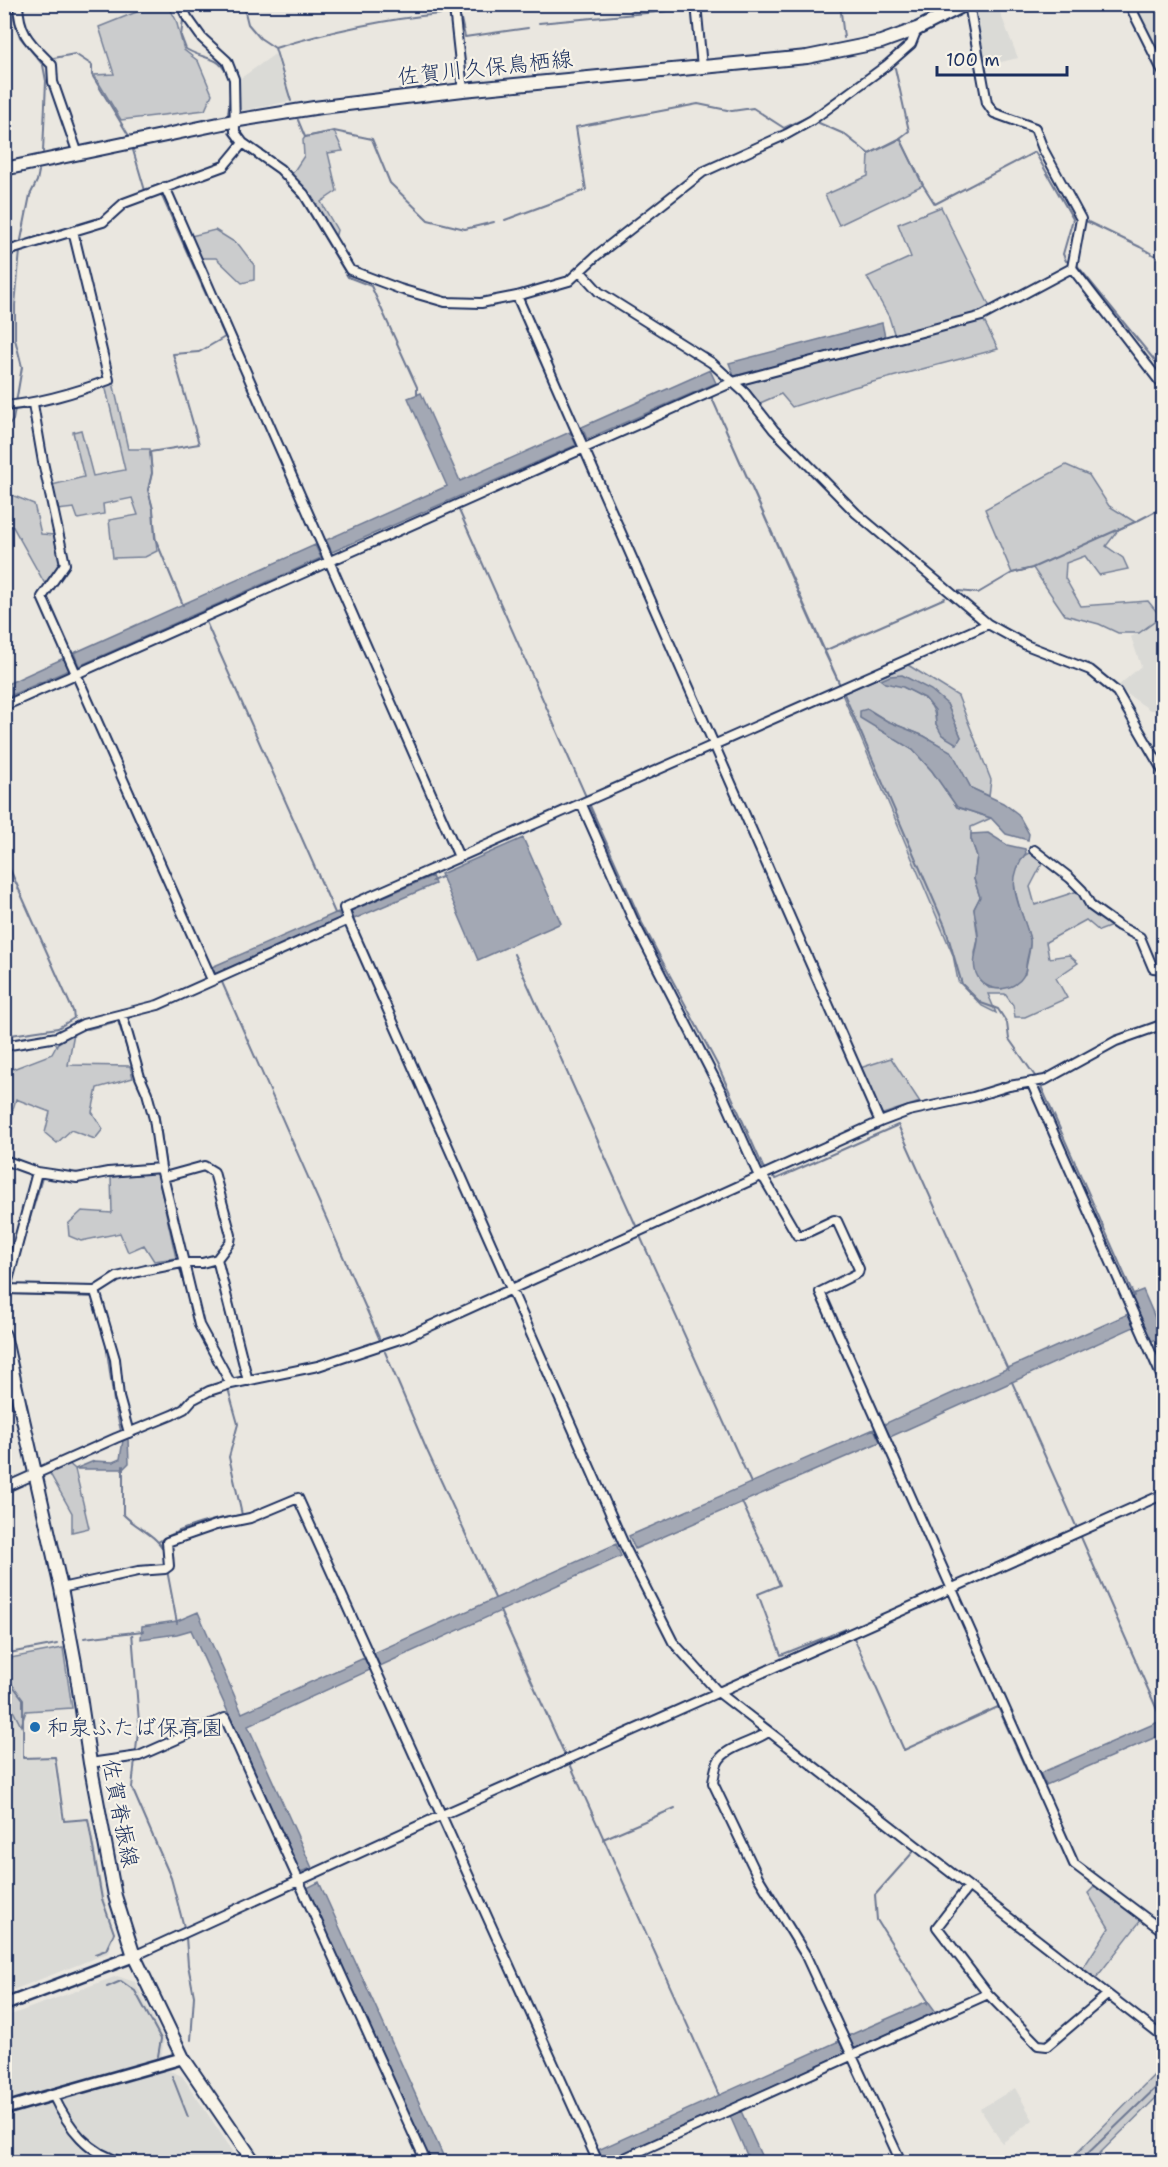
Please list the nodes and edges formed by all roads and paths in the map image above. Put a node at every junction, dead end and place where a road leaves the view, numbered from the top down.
1 (18, 4) edge
2 (181, 4) edge
3 (696, 4) edge
4 (1129, 4) edge
5 (964, 5) edge
6 (454, 8) dead end
7 (917, 29) junction
8 (702, 67) junction
9 (1164, 74) edge
10 (463, 90) junction
11 (234, 121) junction
12 (243, 144) junction
13 (78, 154) junction
14 (4, 169) edge
15 (165, 187) junction
16 (73, 231) junction
17 (4, 252) edge
18 (1072, 268) junction
19 (580, 271) junction
20 (517, 296) junction
21 (733, 382) junction
22 (1164, 387) edge
23 (33, 404) junction
24 (12, 405) edge
25 (584, 449) junction
26 (326, 558) junction
27 (988, 624) junction
28 (77, 674) junction
29 (4, 706) edge
30 (714, 746) junction
31 (1164, 773) edge
32 (582, 805) junction
33 (1034, 850) dead end
34 (459, 857) junction
35 (346, 916) junction
36 (1164, 969) edge
37 (212, 980) junction
38 (122, 1014) junction
39 (1163, 1026) edge
40 (4, 1046) edge
41 (1031, 1082) junction
42 (880, 1122) junction
43 (4, 1160) edge
44 (161, 1168) junction
45 (38, 1172) junction
46 (766, 1174) junction
47 (164, 1177) junction
48 (217, 1259) junction
49 (182, 1263) junction
50 (5, 1289) edge
51 (510, 1290) junction
52 (95, 1291) junction
53 (4, 1335) edge
54 (248, 1382) junction
55 (1164, 1382) edge
56 (231, 1384) junction
57 (129, 1433) junction
58 (37, 1472) junction
59 (4, 1488) edge
60 (1164, 1494) edge
61 (61, 1588) junction
62 (952, 1588) junction
63 (718, 1692) junction
64 (768, 1732) junction
65 (90, 1763) junction
66 (440, 1816) junction
67 (305, 1878) junction
68 (968, 1887) junction
69 (1164, 1927) edge
70 (134, 1956) junction
71 (988, 1994) junction
72 (1107, 1995) junction
73 (4, 2005) edge
74 (1164, 2038) edge
75 (849, 2048) junction
76 (183, 2058) junction
77 (53, 2095) junction
78 (4, 2109) edge
79 (596, 2159) edge
80 (123, 2163) edge
81 (254, 2163) edge
82 (426, 2163) edge
83 (616, 2163) edge
84 (901, 2163) edge

1 - 13 street
2 - 11 street
3 - 8 street
4 - 9 street
5 - 7 main road, 佐賀川久保鳥栖線
5 - 18 street
6 - 10 street
7 - 8 main road, 佐賀川久保鳥栖線
7 - 19 street
8 - 10 main road, 佐賀川久保鳥栖線
10 - 11 main road, 佐賀川久保鳥栖線
11 - 12 street
11 - 13 main road, 佐賀川久保鳥栖線
12 - 15 street
12 - 20 street
13 - 14 main road, 佐賀川久保鳥栖線
15 - 16 street
15 - 26 street
16 - 17 street
16 - 23 street
18 - 21 street
18 - 22 street
19 - 20 street
19 - 21 street
20 - 25 street
21 - 25 street
21 - 27 street
23 - 24 street
23 - 28 street
25 - 26 street
25 - 30 street
26 - 28 street
26 - 34 street
27 - 30 street
27 - 31 street
28 - 29 street
28 - 37 street
30 - 32 street
30 - 42 street
32 - 34 street
32 - 46 street
33 - 36 street
34 - 35 street
35 - 37 street
35 - 51 street
37 - 38 street
38 - 40 street
38 - 44 street
39 - 41 street
41 - 42 street
41 - 55 street
42 - 46 street
43 - 45 street
44 - 45 street
44 - 47 street
45 - 50 street
46 - 51 street
46 - 62 street
47 - 48 street
47 - 49 street
48 - 49 street
48 - 54 street
49 - 52 street
49 - 56 street
50 - 52 street
51 - 54 street
51 - 63 street
52 - 57 street
53 - 58 main road, 佐賀脊振線
54 - 56 street
56 - 57 street
57 - 58 street
58 - 59 street
58 - 61 main road, 佐賀脊振線
60 - 62 street
61 - 65 main road, 佐賀脊振線
61 - 66 street
62 - 63 street
62 - 69 street
63 - 64 street
63 - 66 street
64 - 68 street
64 - 75 street
65 - 67 street
65 - 70 main road, 佐賀脊振線
66 - 67 street
66 - 79 street
67 - 70 street
67 - 82 street
68 - 71 street
68 - 72 street
70 - 73 street
70 - 76 main road, 佐賀脊振線
71 - 72 street
71 - 75 street
72 - 74 street
75 - 83 street
75 - 84 street
76 - 77 street
76 - 81 main road, 佐賀脊振線
77 - 78 street
77 - 80 street

